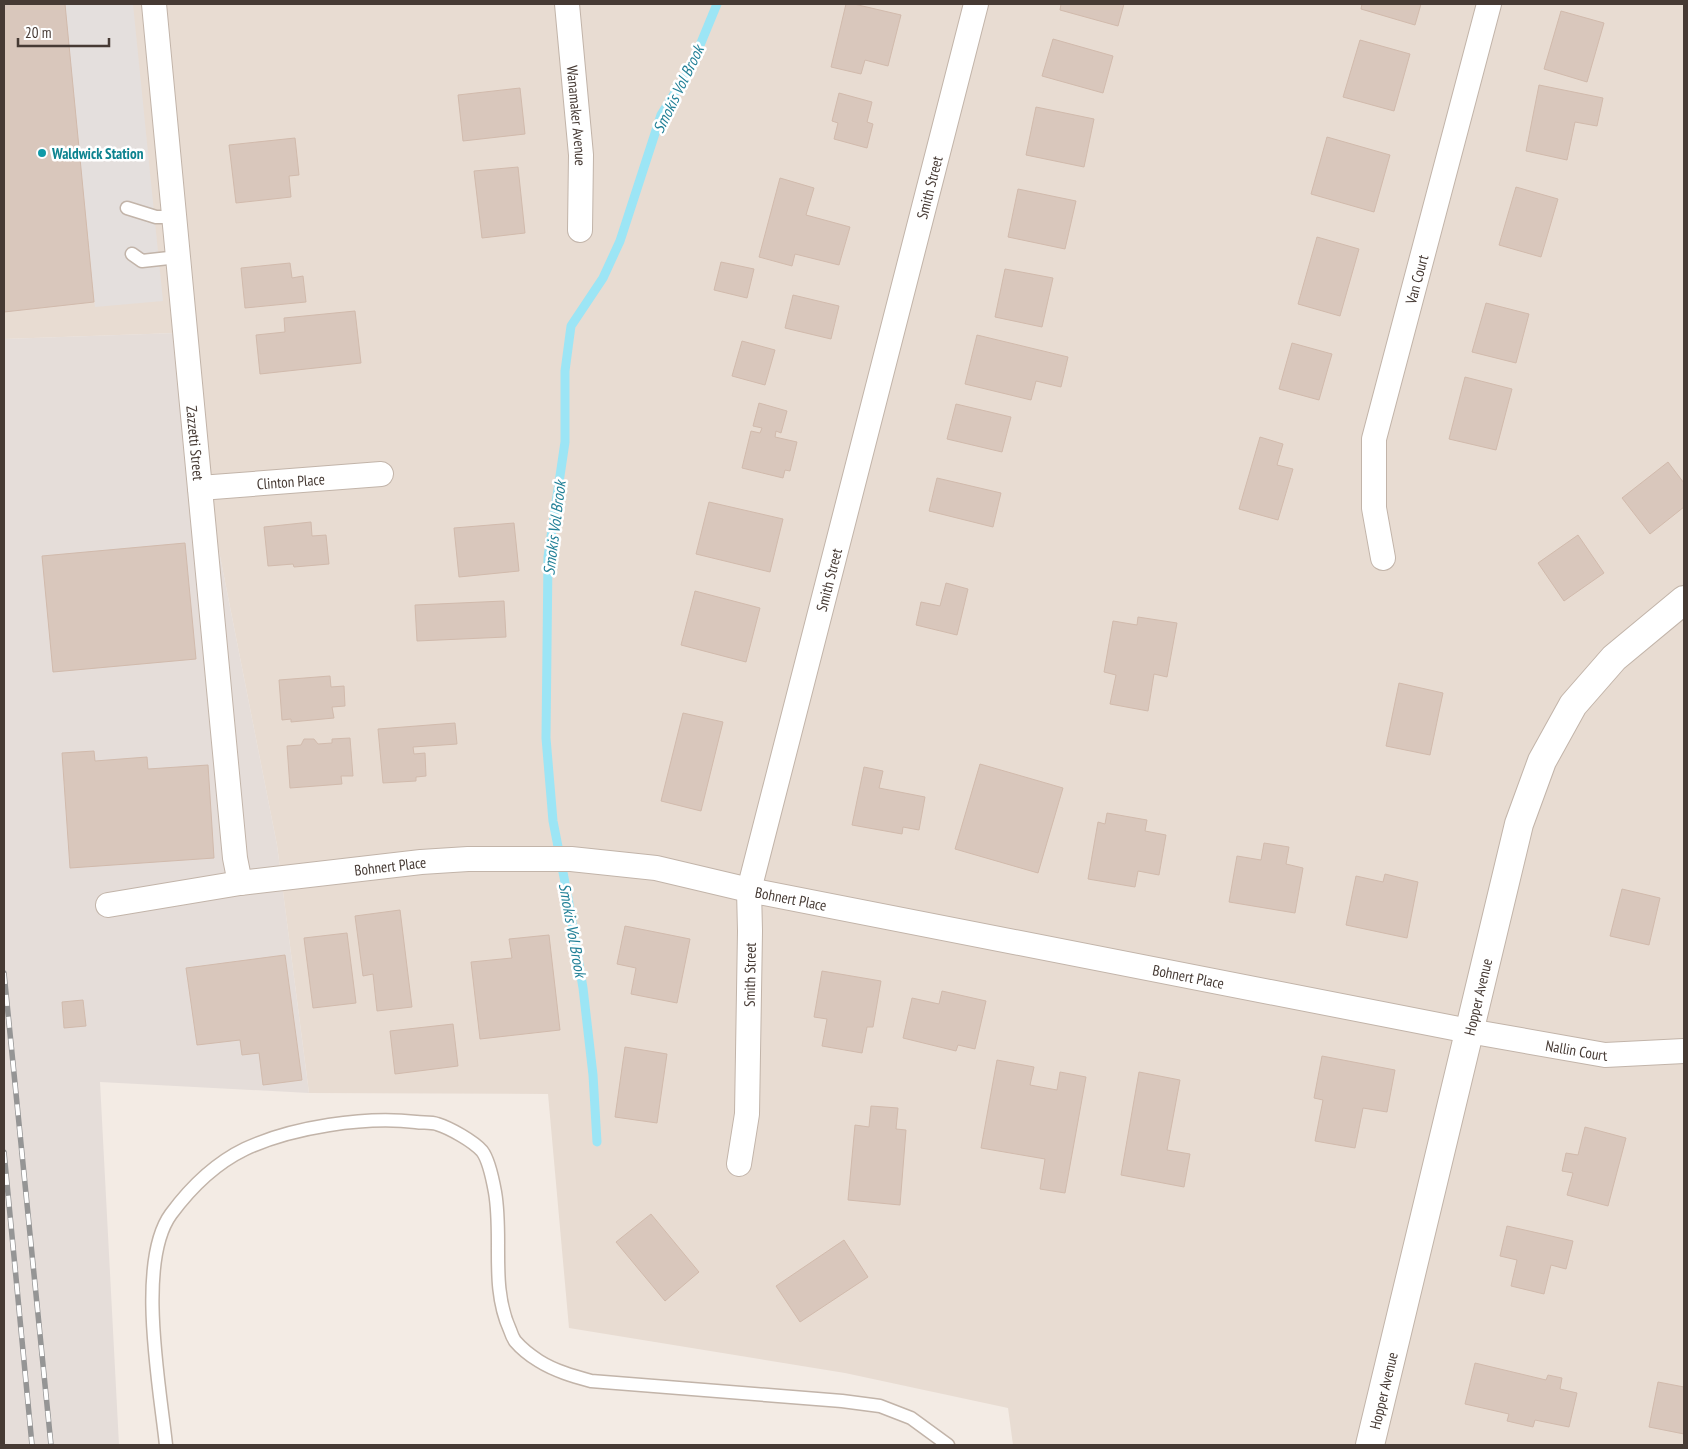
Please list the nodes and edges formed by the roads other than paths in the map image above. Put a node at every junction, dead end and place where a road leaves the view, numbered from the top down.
1 (154, 4) edge
2 (567, 4) edge
3 (976, 4) edge
4 (1489, 4) edge
5 (127, 208) dead end
6 (174, 217) junction
7 (580, 230) dead end
8 (132, 254) dead end
9 (178, 257) junction
10 (381, 474) dead end
11 (200, 488) junction
12 (1383, 558) dead end
13 (1684, 600) edge
14 (240, 883) junction
15 (749, 890) junction
16 (108, 905) dead end
17 (1469, 1031) junction
18 (1684, 1051) edge
19 (739, 1164) dead end
20 (166, 1445) edge
21 (948, 1445) edge
22 (1370, 1445) edge

1 - 6 street, Zazzetti Street
2 - 7 street, Wanamaker Avenue
3 - 15 street, Smith Street
4 - 12 street, Van Court
5 - 6 lane
6 - 9 street, Zazzetti Street
8 - 9 lane
9 - 11 street, Zazzetti Street
10 - 11 street, Clinton Place
11 - 14 street, Zazzetti Street
13 - 17 street, Hopper Avenue
14 - 15 street, Bohnert Place
14 - 16 street, Bohnert Place
15 - 17 street, Bohnert Place
15 - 19 street, Smith Street
17 - 18 street, Nallin Court
17 - 22 street, Hopper Avenue
20 - 21 lane

